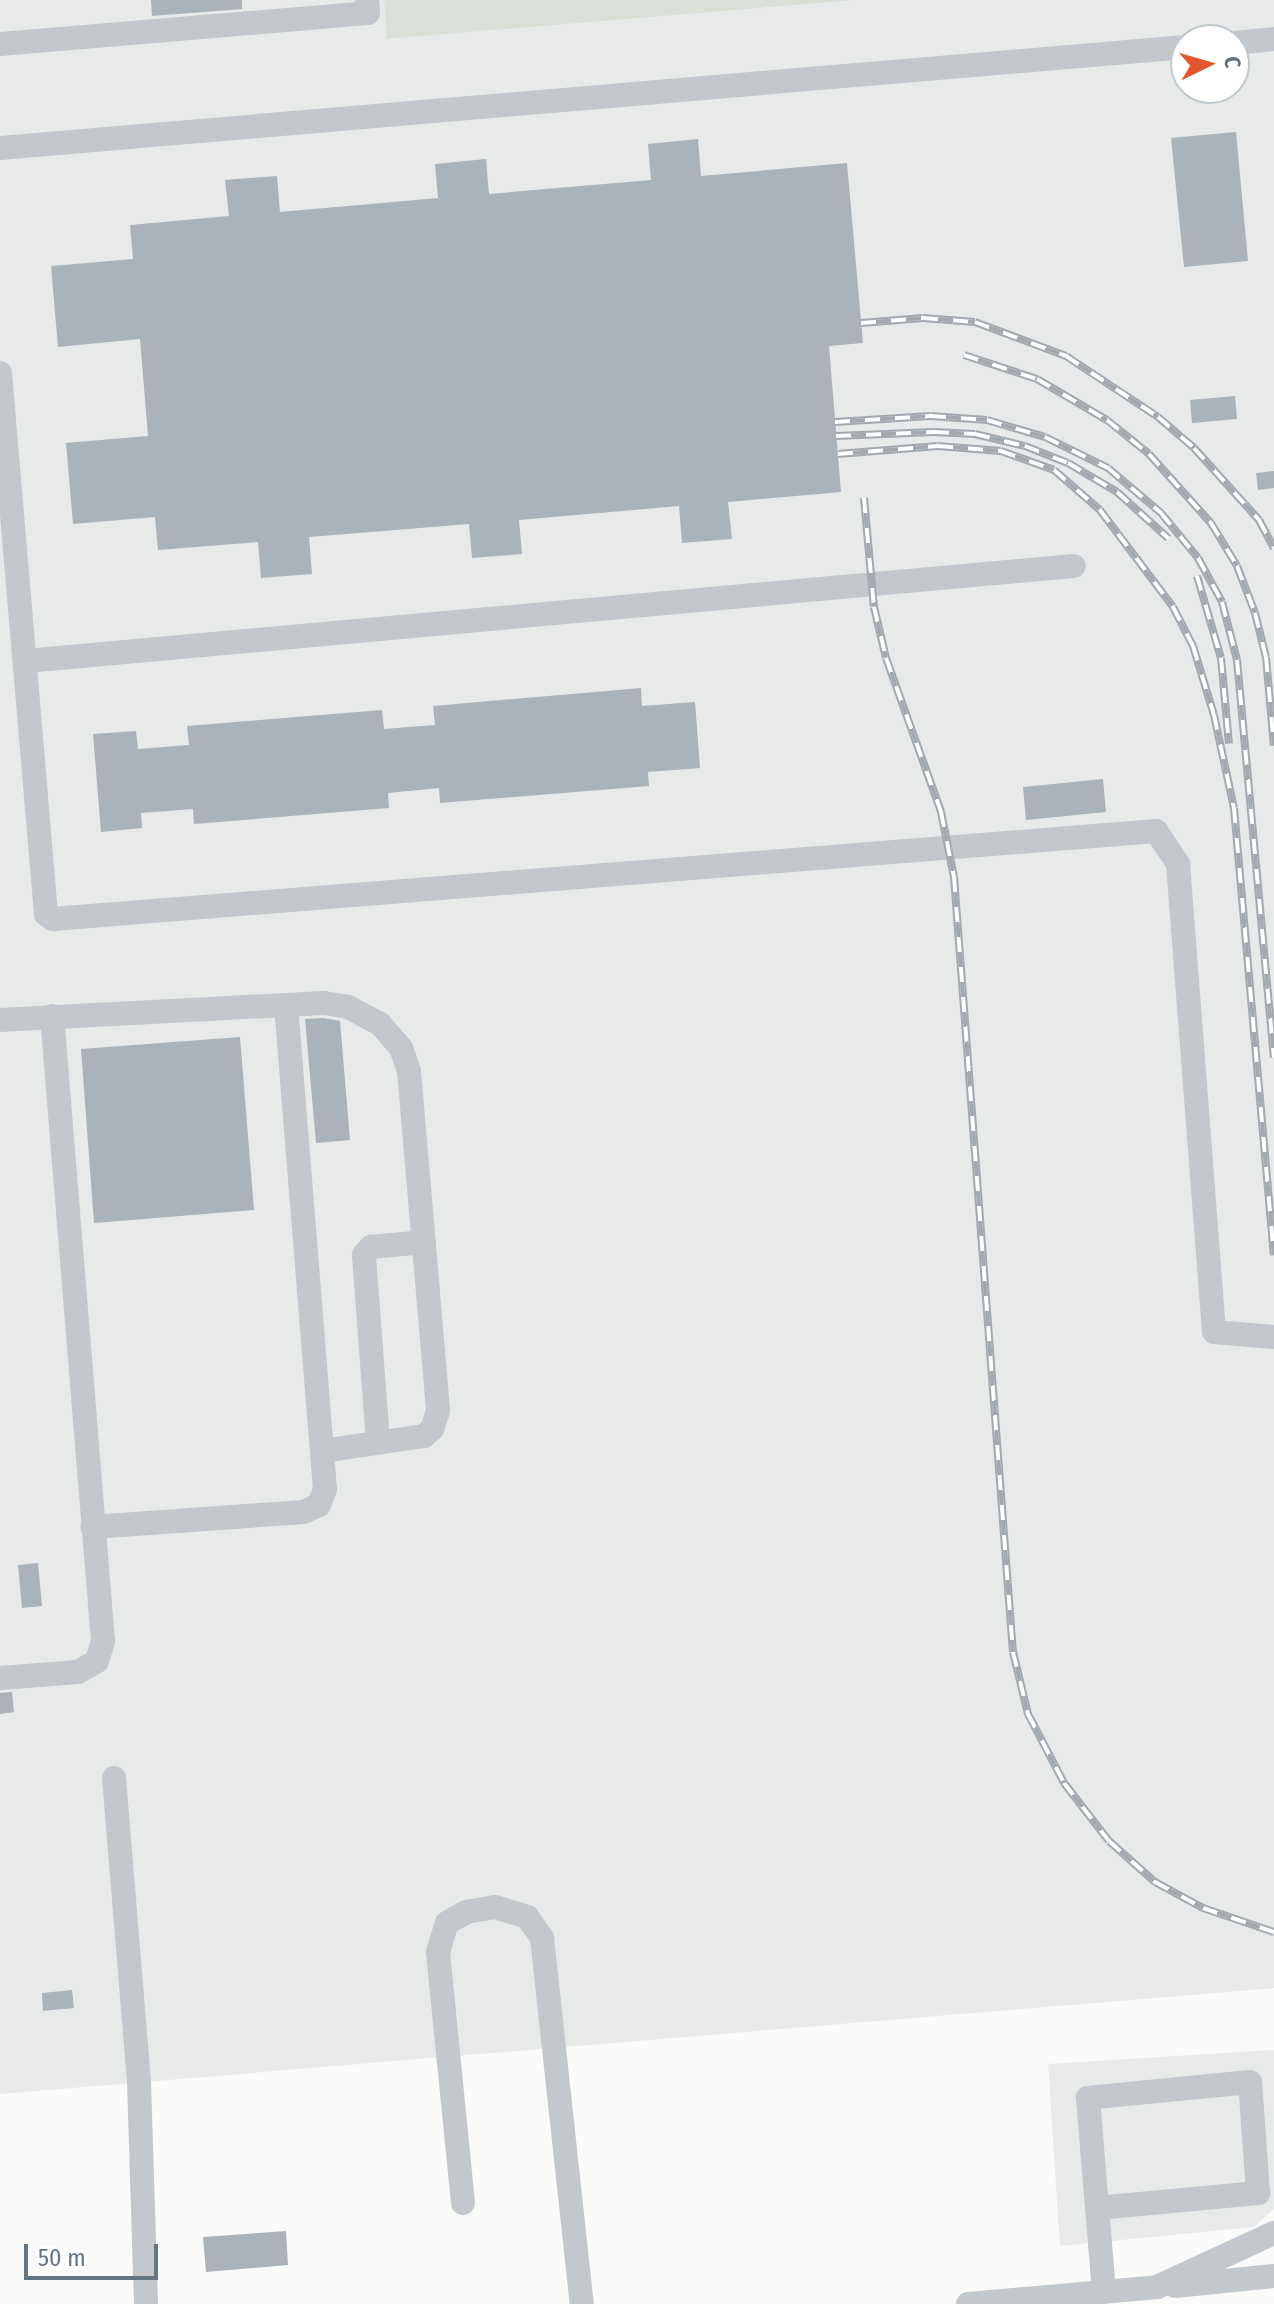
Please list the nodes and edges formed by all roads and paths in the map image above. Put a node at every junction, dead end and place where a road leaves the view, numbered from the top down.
1 (367, 0) edge
2 (1274, 39) edge
3 (1250, 41) edge
4 (0, 44) edge
5 (1170, 48) edge
6 (0, 148) edge
7 (0, 373) edge
8 (1074, 566) dead end
9 (26, 661) junction
10 (286, 1005) junction
11 (52, 1016) junction
12 (0, 1020) edge
13 (424, 1242) junction
14 (1274, 1337) edge
15 (378, 1442) junction
16 (323, 1451) junction
17 (93, 1527) junction
18 (0, 1678) edge
19 (114, 1778) dead end
20 (463, 2203) dead end
21 (1097, 2208) junction
22 (1274, 2233) edge
23 (1274, 2276) edge
24 (1157, 2287) junction
25 (1104, 2292) junction
26 (146, 2304) edge
27 (582, 2304) edge
28 (968, 2304) edge

1 - 4 street
2 - 3 street
5 - 6 street
7 - 9 street
8 - 9 street
9 - 14 street
10 - 11 street
10 - 13 street
10 - 16 street
11 - 12 street
11 - 17 street
13 - 15 street
13 - 15 street
15 - 16 street
16 - 17 street
17 - 18 street
19 - 26 street
20 - 27 street
21 - 21 street
21 - 25 street
22 - 24 street
23 - 24 street
24 - 25 street
25 - 28 street

